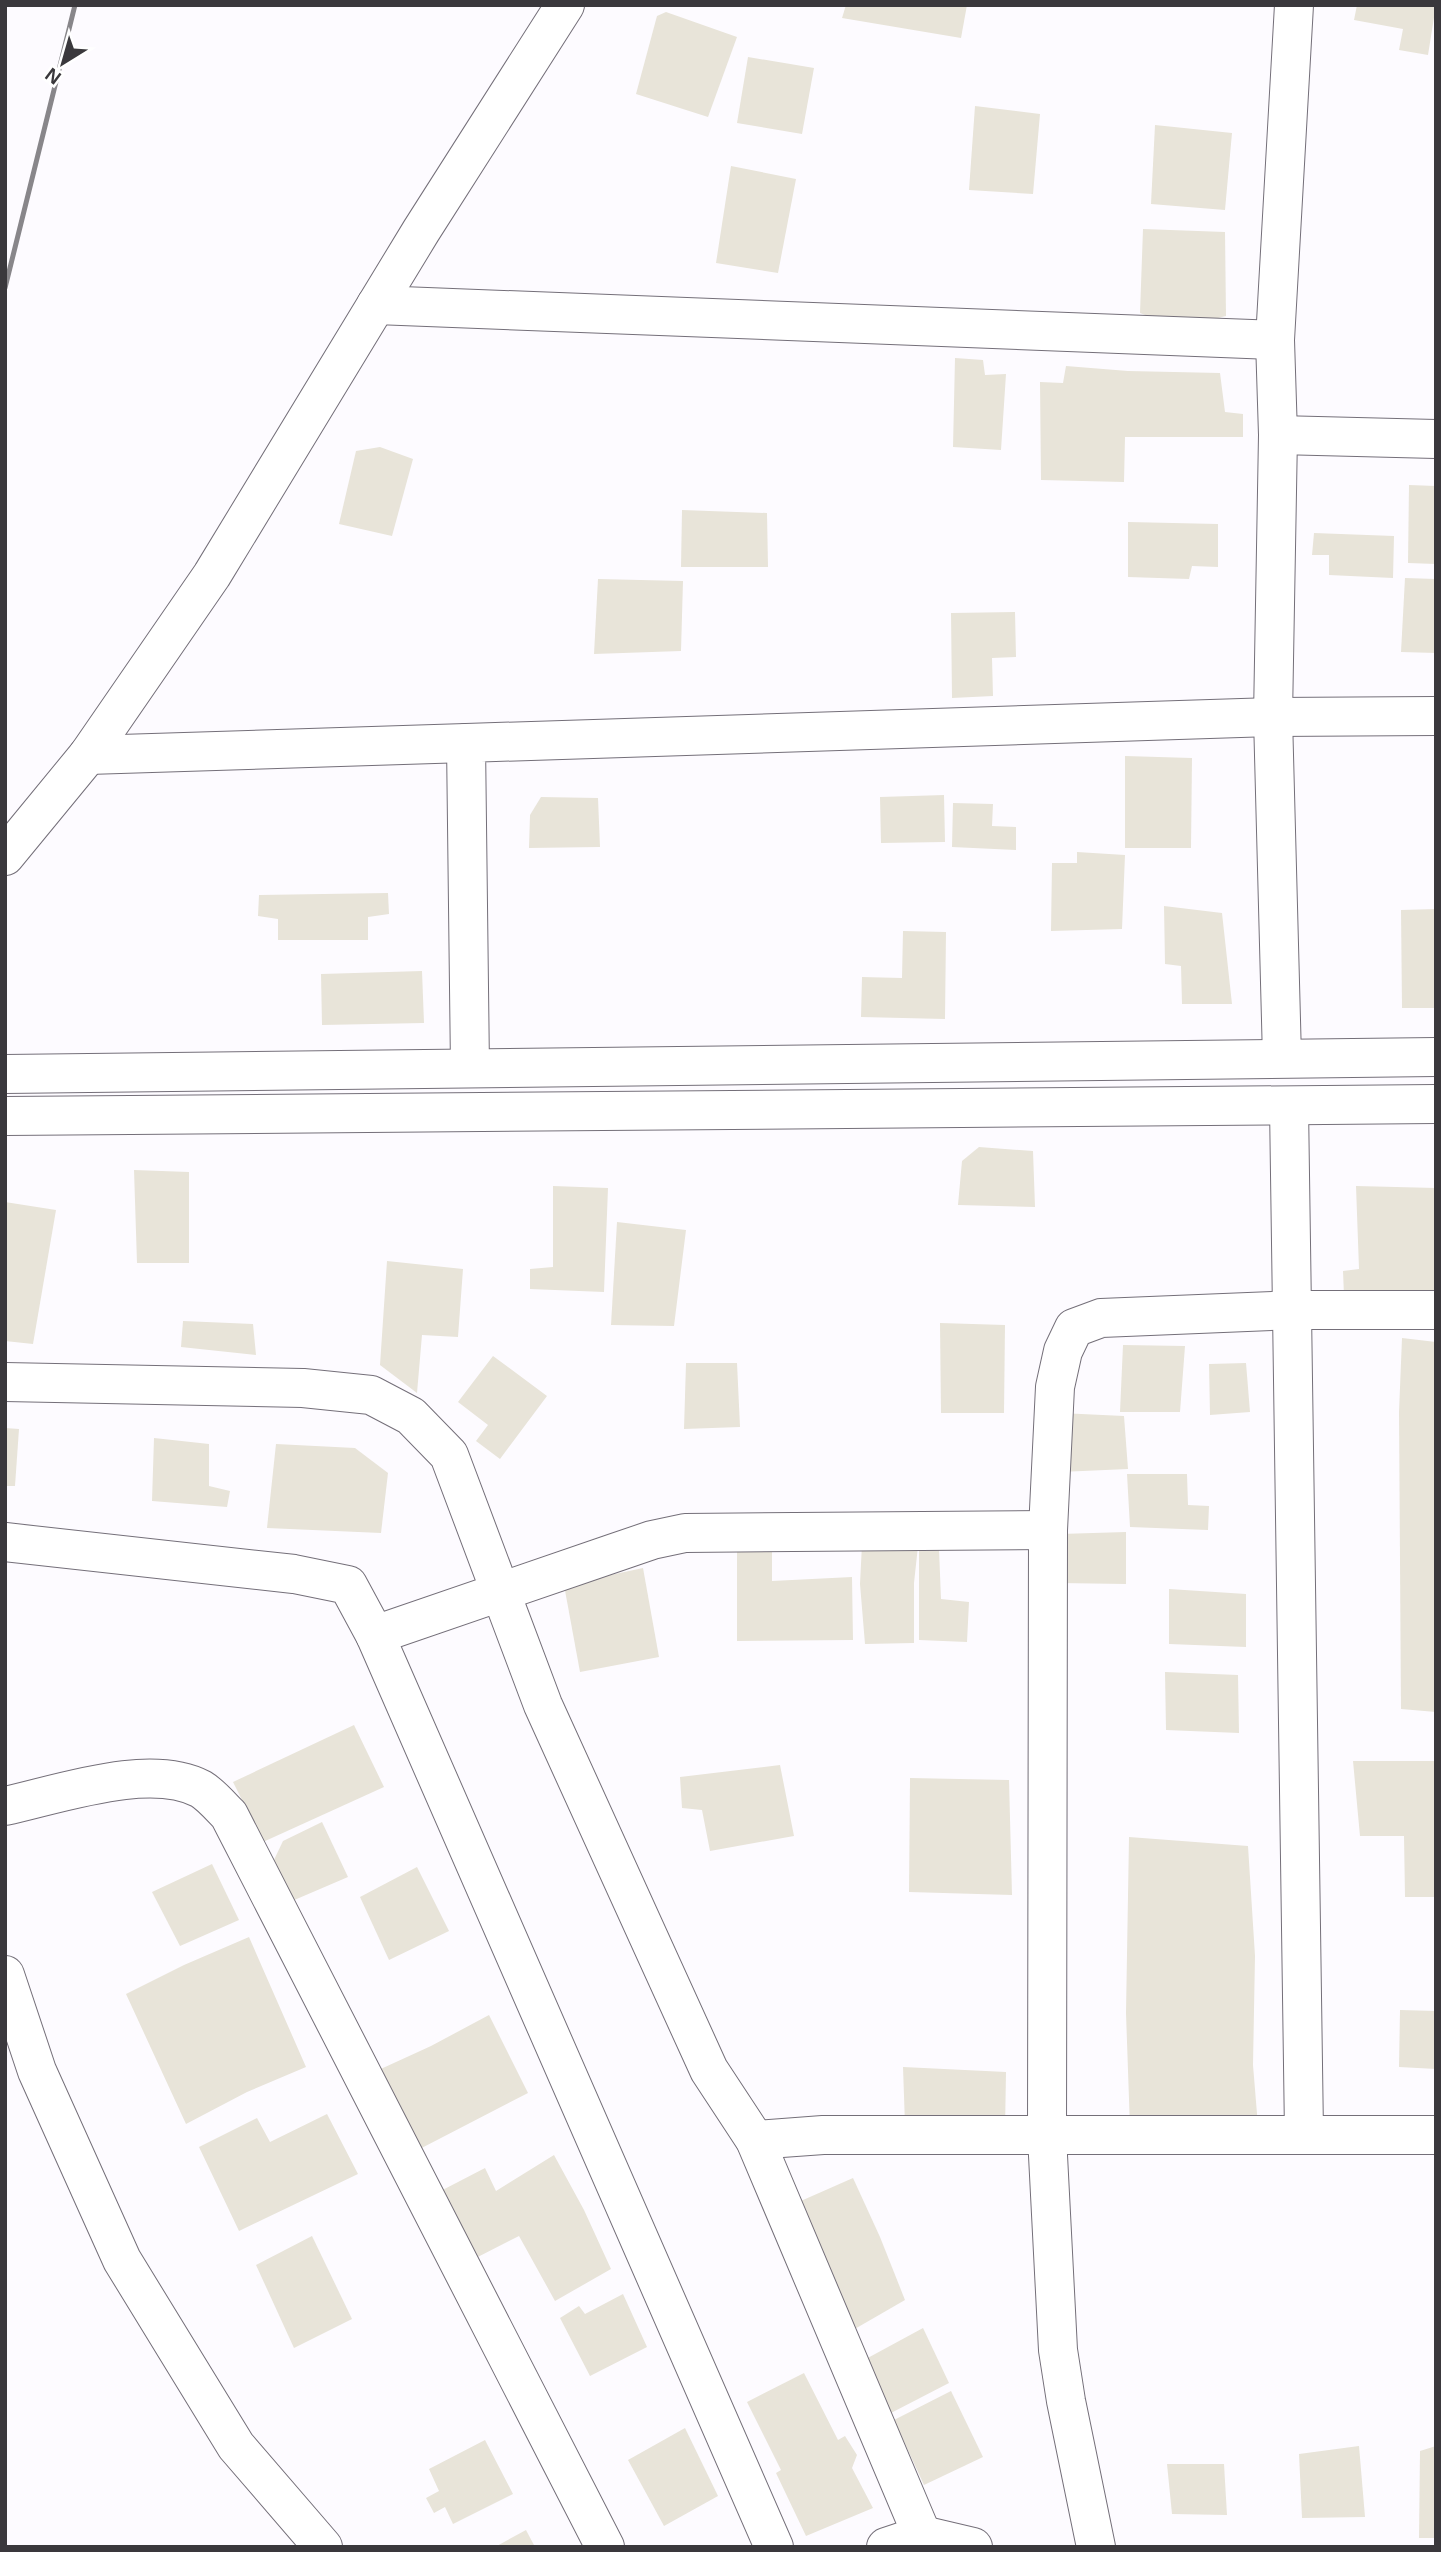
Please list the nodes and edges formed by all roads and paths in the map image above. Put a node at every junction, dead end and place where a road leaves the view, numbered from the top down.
1 (565, 5) edge
2 (1294, 5) edge
3 (376, 305) junction
4 (1275, 340) junction
5 (1278, 435) junction
6 (1436, 439) edge
7 (1436, 716) edge
8 (1273, 717) junction
9 (466, 743) junction
10 (88, 755) junction
11 (5, 856) edge
12 (1436, 1057) edge
13 (1282, 1058) junction
14 (470, 1068) junction
15 (5, 1074) edge
16 (1436, 1104) edge
17 (1289, 1106) junction
18 (5, 1116) edge
19 (1294, 1310) junction
20 (1436, 1310) edge
21 (5, 1382) edge
22 (1048, 1530) junction
23 (5, 1542) edge
24 (502, 1592) junction
25 (375, 1636) junction
26 (5, 1806) edge
27 (5, 1975) edge
28 (1304, 2133) junction
29 (1436, 2135) edge
30 (1047, 2136) junction
31 (755, 2140) junction
32 (904, 2541) edge
33 (323, 2547) edge
34 (605, 2547) edge
35 (774, 2547) edge
36 (973, 2547) edge
37 (1096, 2547) edge

1 - 3 street
2 - 4 street
3 - 4 street
3 - 10 street
4 - 5 street
5 - 6 street
5 - 8 street
7 - 8 street
8 - 9 street
8 - 13 street
9 - 10 street
9 - 14 street
10 - 11 street
12 - 13 street
13 - 14 street
14 - 15 street
16 - 17 street
17 - 18 street
17 - 19 street
19 - 20 street
19 - 22 street
19 - 28 street
21 - 24 street
22 - 24 street
22 - 30 street
23 - 25 street
24 - 25 street
24 - 31 street
25 - 35 street
26 - 34 street
27 - 33 street
28 - 29 street
28 - 30 street
30 - 31 street
30 - 37 street
31 - 32 street
32 - 36 street

